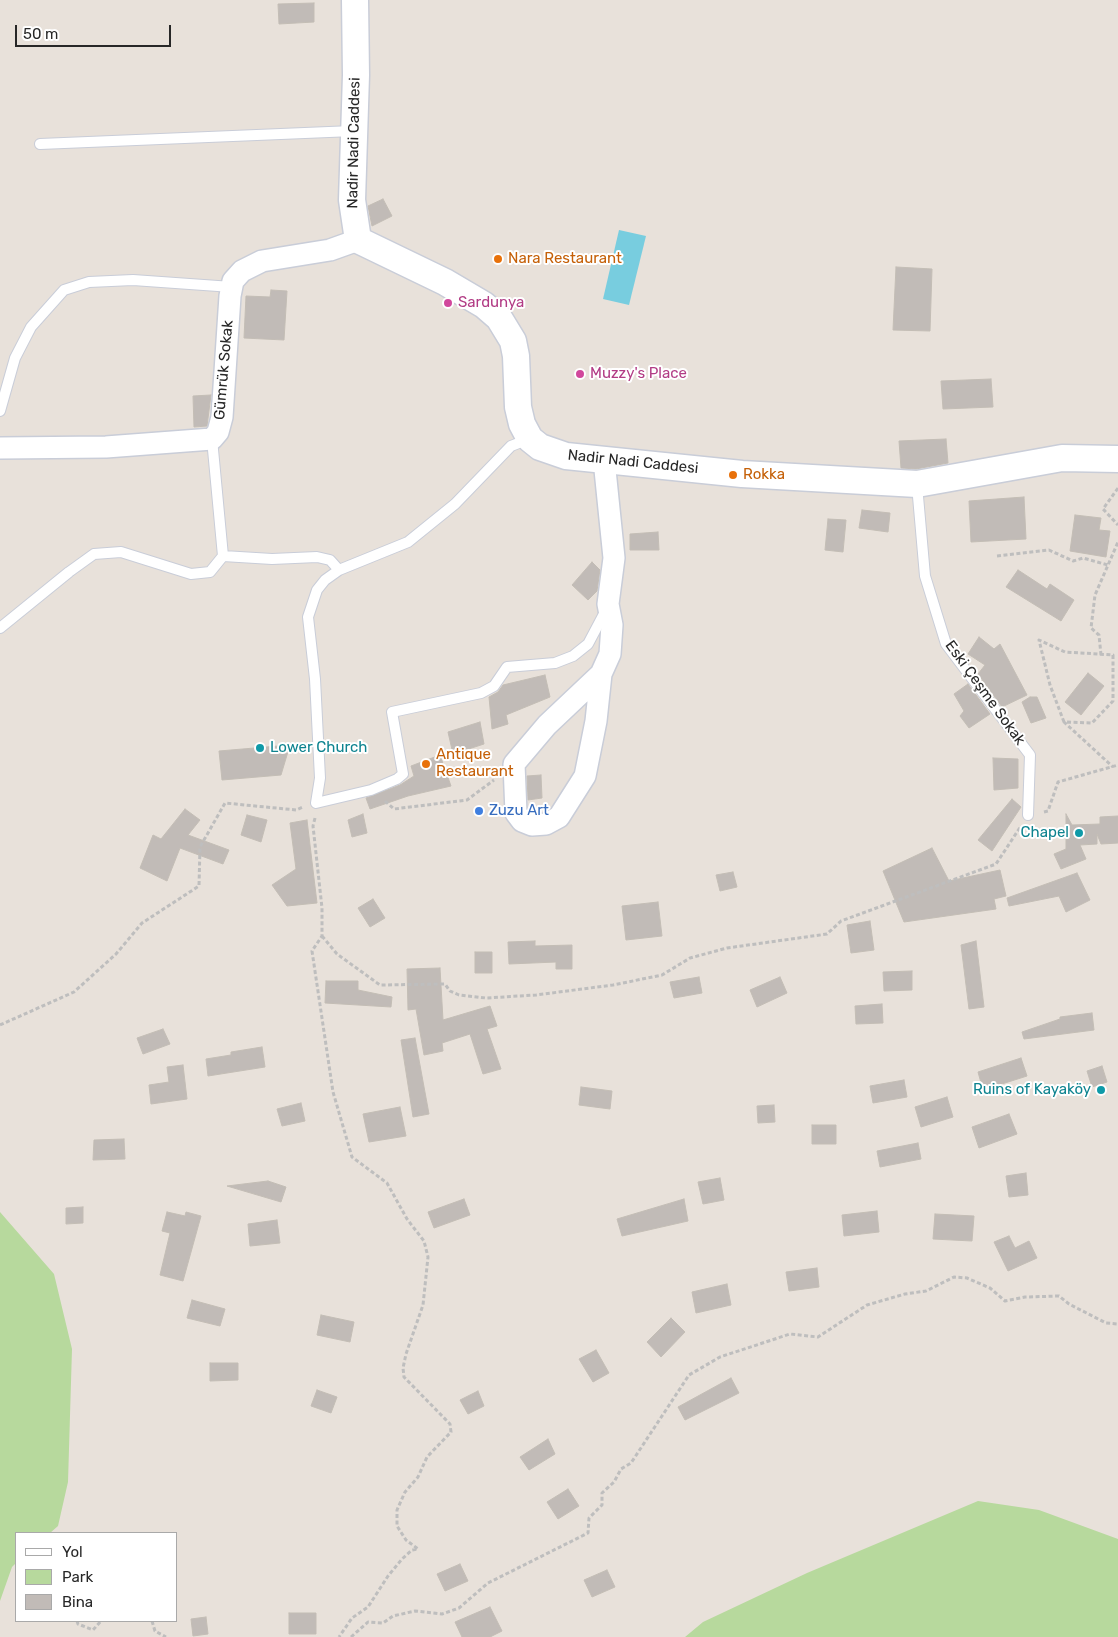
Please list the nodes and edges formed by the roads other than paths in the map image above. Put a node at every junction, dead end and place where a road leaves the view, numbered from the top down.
1 (355, 0) edge
2 (354, 131) junction
3 (40, 144) dead end
4 (358, 240) junction
5 (232, 287) junction
6 (0, 411) edge
7 (212, 438) junction
8 (530, 439) junction
9 (0, 448) edge
10 (1118, 459) edge
11 (604, 460) junction
12 (917, 484) junction
13 (223, 556) junction
14 (339, 570) junction
15 (608, 604) junction
16 (0, 628) edge
17 (601, 674) junction
18 (1028, 815) road end

1 - 2 street, Nadir Nadi Caddesi
2 - 3 lane
2 - 4 street, Nadir Nadi Caddesi
4 - 5 street
4 - 8 street
5 - 6 lane
5 - 7 street, Gümrük Sokak
7 - 9 street, Gümrük Sokak
7 - 13 lane
8 - 11 street, Nadir Nadi Caddesi
8 - 14 lane
10 - 12 street, Nadir Nadi Caddesi
11 - 12 street, Nadir Nadi Caddesi
11 - 15 street
12 - 18 lane, Eski Çeşme Sokak
13 - 14 lane
13 - 16 lane
14 - 15 lane
15 - 17 street
17 - 17 street

